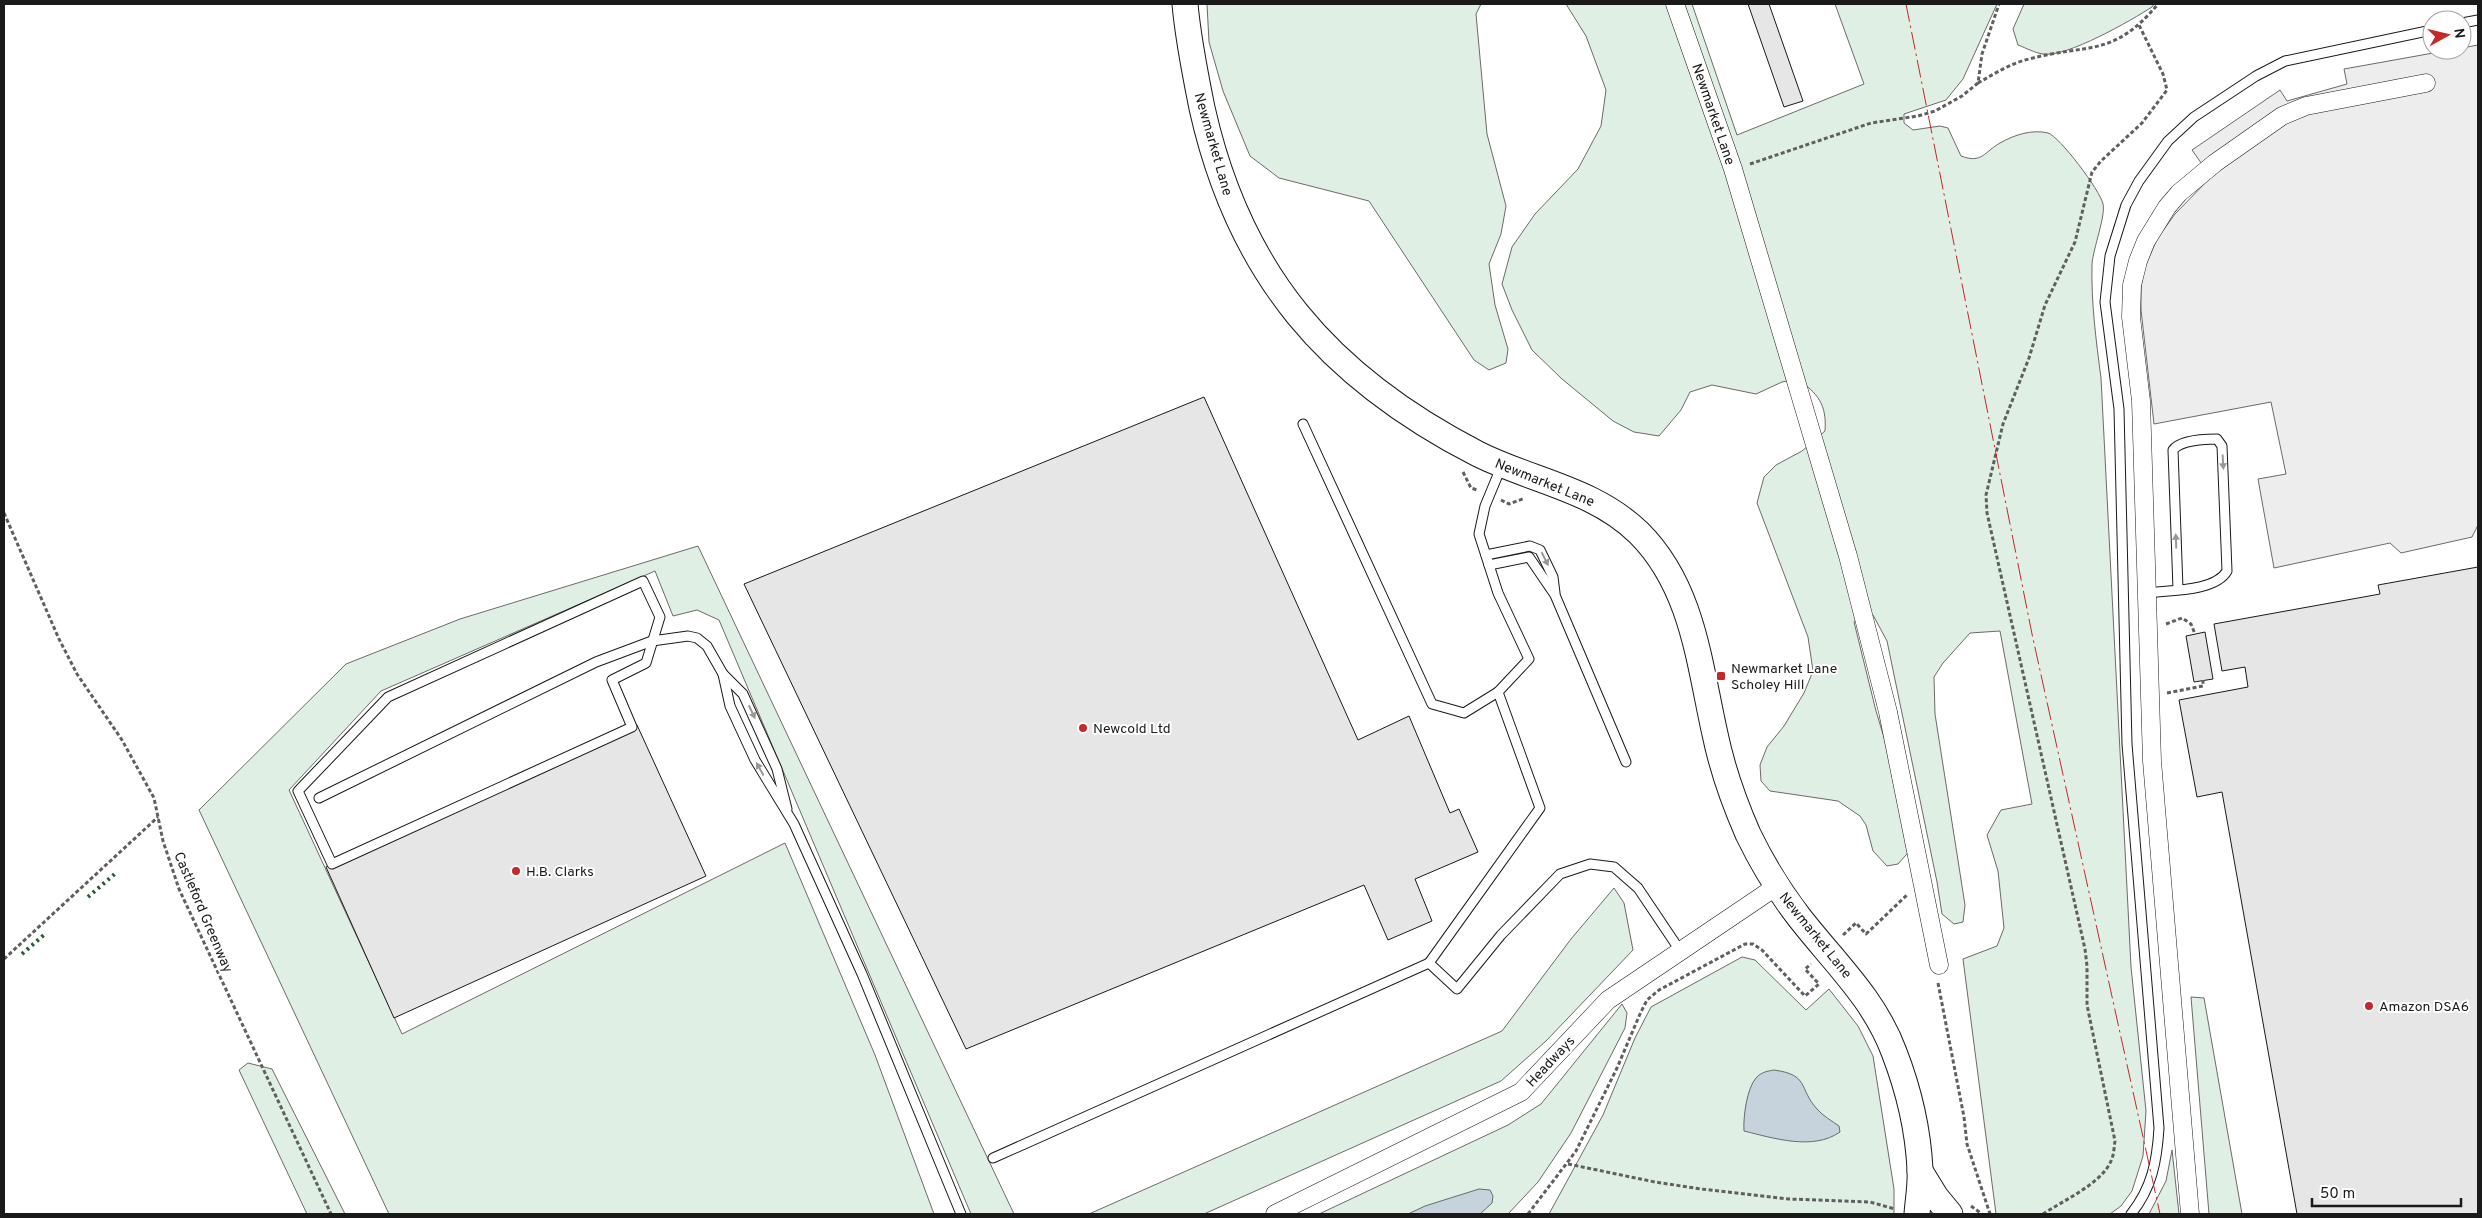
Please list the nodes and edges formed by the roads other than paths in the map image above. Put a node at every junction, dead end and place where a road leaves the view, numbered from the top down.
1 (1186, 4) edge
2 (1675, 4) edge
3 (2422, 32) edge
4 (2426, 83) dead end
5 (1304, 424) dead end
6 (1502, 465) junction
7 (1486, 555) junction
8 (1489, 565) junction
9 (2178, 590) junction
10 (2146, 593) junction
11 (1555, 594) junction
12 (652, 641) junction
13 (723, 674) junction
14 (1498, 692) junction
15 (1626, 762) dead end
16 (319, 798) dead end
17 (787, 809) junction
18 (1777, 886) junction
19 (1681, 952) junction
20 (1429, 963) junction
21 (1939, 965) road end
22 (993, 1158) dead end
23 (1920, 1171) junction
24 (1908, 1212) edge
25 (961, 1214) edge
26 (1275, 1214) edge
27 (1950, 1214) edge
28 (2131, 1214) edge
29 (2190, 1214) edge

1 - 6 main road, Newmarket Lane
2 - 21 street, Newmarket Lane
3 - 28 lane
4 - 10 street
5 - 14 lane
6 - 7 lane
6 - 18 main road, Newmarket Lane
7 - 8 lane
7 -> 11 lane
8 - 11 lane
8 - 14 lane
9 -> 9 lane
9 - 10 lane
10 - 29 street
11 - 15 lane
12 - 12 lane
12 - 13 lane
12 - 16 lane
17 -> 13 lane
13 -> 17 lane
14 - 20 lane
17 - 25 lane
18 - 19 street, Headways
18 - 23 main road, Newmarket Lane
19 - 20 lane
19 - 26 street, Headways
20 - 22 lane
23 - 24 main road, Newmarket Lane
23 - 27 main road, Newmarket Lane

